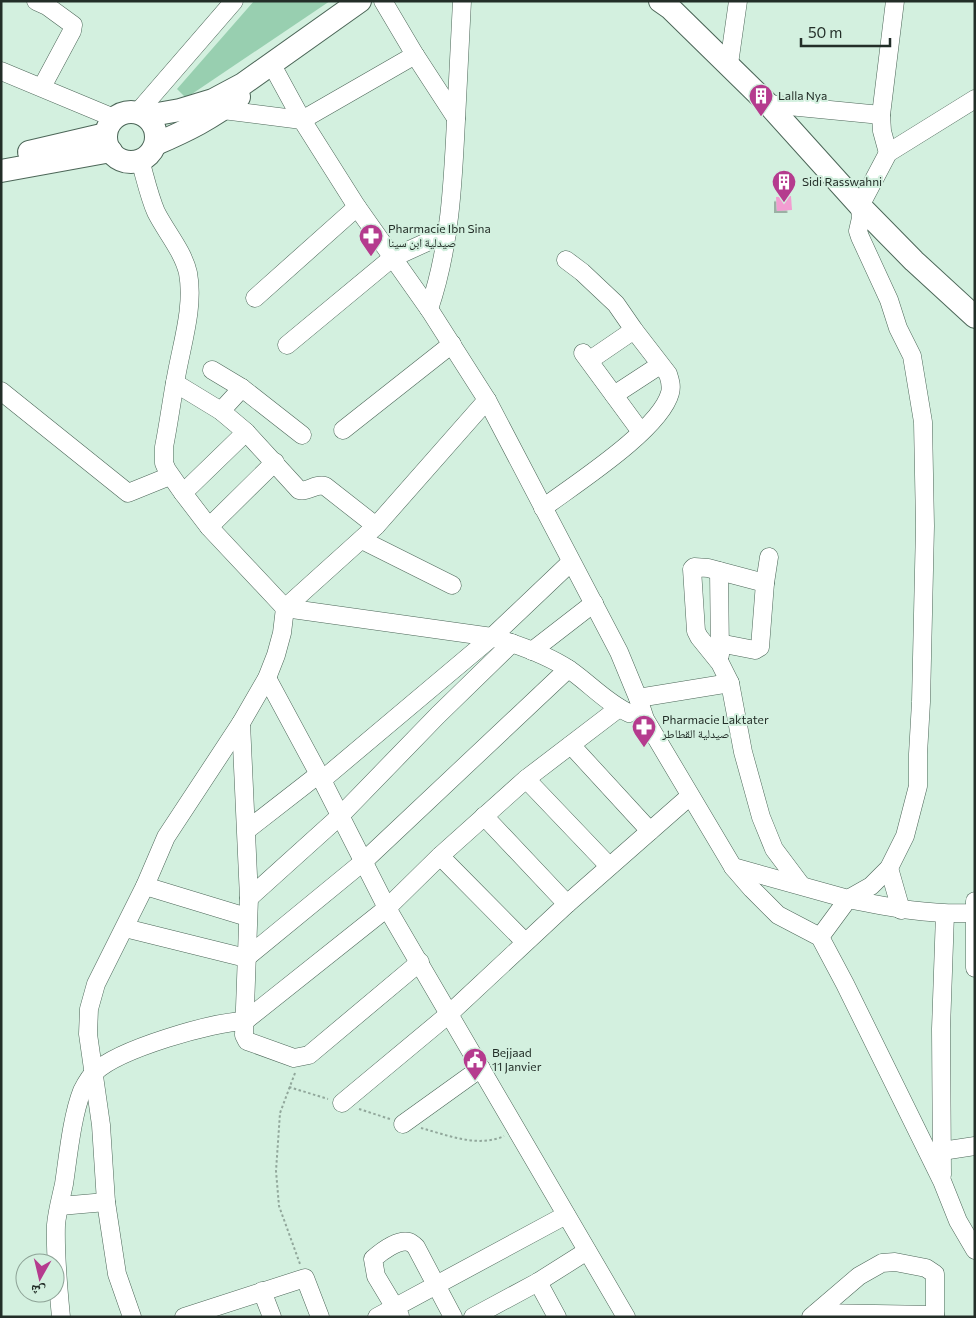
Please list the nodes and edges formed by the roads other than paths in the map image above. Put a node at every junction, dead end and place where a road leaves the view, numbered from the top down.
1 (36, 1) edge
2 (234, 1) edge
3 (360, 1) edge
4 (383, 1) edge
5 (462, 1) edge
6 (660, 1) edge
7 (738, 1) edge
8 (895, 1) edge
9 (414, 55) junction
10 (729, 64) junction
11 (272, 65) junction
12 (1, 71) edge
13 (42, 87) junction
14 (975, 99) edge
15 (768, 104) junction
16 (223, 110) junction
17 (142, 114) junction
18 (881, 115) junction
19 (456, 118) junction
20 (302, 120) junction
21 (110, 134) junction
22 (148, 152) junction
23 (888, 153) junction
24 (1, 159) edge
25 (1, 171) edge
26 (860, 206) junction
27 (357, 207) junction
28 (447, 233) junction
29 (392, 258) junction
30 (566, 260) dead end
31 (255, 298) dead end
32 (429, 309) junction
33 (975, 317) edge
34 (634, 330) junction
35 (452, 344) junction
36 (287, 345) dead end
37 (660, 365) junction
38 (212, 370) dead end
39 (175, 383) junction
40 (242, 388) junction
41 (1, 392) edge
42 (614, 394) junction
43 (487, 400) junction
44 (221, 411) junction
45 (342, 430) dead end
46 (246, 432) junction
47 (641, 432) junction
48 (302, 435) dead end
49 (275, 462) junction
50 (170, 476) junction
51 (182, 493) junction
52 (543, 508) junction
53 (376, 526) junction
54 (209, 527) junction
55 (362, 540) junction
56 (769, 557) dead end
57 (571, 562) junction
58 (719, 571) junction
59 (765, 583) junction
60 (452, 585) dead end
61 (594, 603) junction
62 (285, 608) junction
63 (492, 637) junction
64 (512, 643) junction
65 (719, 643) junction
66 (532, 651) junction
67 (720, 662) junction
68 (568, 669) junction
69 (267, 678) junction
70 (730, 683) junction
71 (638, 698) junction
72 (618, 708) junction
73 (645, 719) junction
74 (241, 723) junction
75 (571, 744) junction
76 (320, 777) junction
77 (526, 779) junction
78 (690, 796) junction
79 (340, 816) junction
80 (484, 816) junction
81 (247, 830) junction
82 (650, 831) junction
83 (440, 856) junction
84 (363, 862) junction
85 (609, 866) junction
86 (733, 867) junction
87 (889, 868) junction
88 (801, 885) junction
89 (145, 886) junction
90 (249, 898) junction
91 (848, 899) junction
92 (567, 904) junction
93 (387, 908) junction
94 (974, 909) edge
95 (901, 910) junction
96 (945, 914) junction
97 (247, 917) junction
98 (125, 928) junction
99 (820, 937) junction
100 (525, 942) junction
101 (246, 958) junction
102 (420, 962) junction
103 (975, 968) edge
104 (449, 1014) junction
105 (245, 1021) junction
106 (481, 1068) junction
107 (94, 1072) junction
108 (342, 1103) dead end
109 (403, 1124) dead end
110 (975, 1146) edge
111 (942, 1151) junction
112 (942, 1181) junction
113 (106, 1202) junction
114 (60, 1206) junction
115 (566, 1214) junction
116 (966, 1219) edge
117 (975, 1250) edge
118 (587, 1251) junction
119 (538, 1282) junction
120 (436, 1285) junction
121 (262, 1291) junction
122 (398, 1312) edge
123 (814, 1315) edge
124 (188, 1316) edge
125 (899, 1316) edge
126 (935, 1316) edge
127 (61, 1317) edge
128 (132, 1317) edge
129 (272, 1317) edge
130 (320, 1317) edge
131 (377, 1317) edge
132 (453, 1317) edge
133 (472, 1317) edge
134 (556, 1317) edge
135 (626, 1317) edge

1 - 13 street
2 - 17 street
3 - 11 main road
4 - 9 street
5 - 19 street
6 - 10 main road
7 - 10 street
8 - 18 street
9 - 19 street
9 - 20 street
10 - 15 main road
11 - 16 main road
11 - 17 main road
11 - 20 street
12 - 13 street
13 - 21 street
14 - 23 street
15 - 18 street
15 - 26 main road
16 - 20 street
16 - 22 main road
17 - 21 main road
17 - 22 main road
18 - 23 street
19 - 28 street
20 - 27 street
21 - 22 main road
21 - 24 main road
21 - 25 main road
22 - 39 street
23 - 26 street
26 - 33 main road
26 - 87 street
27 - 29 street
27 - 31 street
28 - 29 street
28 - 32 street
29 - 32 street
29 - 36 street
30 - 34 street
32 - 35 street
34 - 37 street
34 - 42 street
35 - 43 street
35 - 45 street
37 - 42 street
37 - 47 street
38 - 40 street
39 - 44 street
39 - 50 street
40 - 44 street
40 - 48 street
41 - 50 street
42 - 47 street
43 - 52 street
43 - 53 street
44 - 46 street
46 - 49 street
46 - 51 street
47 - 52 street
49 - 53 street
49 - 54 street
50 - 51 street
51 - 54 street
52 - 57 street
53 - 55 street
54 - 62 street
55 - 60 street
55 - 62 street
56 - 59 street
57 - 61 street
57 - 63 street
58 - 59 street
58 - 65 street
58 - 67 street
59 - 65 street
61 - 66 street
61 - 71 street
62 - 63 street
62 - 69 street
63 - 64 street
63 - 76 street
64 - 66 street
64 - 79 street
65 - 67 street
66 - 68 street
67 - 70 street
68 - 72 street
68 - 84 street
69 - 74 street
69 - 76 street
70 - 71 street
70 - 88 street
71 - 73 street
72 - 73 street
72 - 75 street
73 - 78 street
74 - 81 street
74 - 89 street
75 - 77 street
75 - 82 street
76 - 79 street
76 - 81 street
77 - 80 street
77 - 85 street
78 - 82 street
78 - 86 street
79 - 84 street
79 - 90 street
80 - 83 street
80 - 92 street
81 - 90 street
82 - 85 street
83 - 93 street
83 - 100 street
84 - 93 street
84 - 101 street
85 - 92 street
86 - 88 street
86 - 99 street
87 - 91 street
87 - 95 street
88 - 91 street
89 - 97 street
89 - 98 street
90 - 97 street
91 - 95 street
91 - 99 street
92 - 100 street
93 - 102 street
93 - 105 street
94 - 96 street
94 - 103 street
95 - 96 street
96 - 111 street
97 - 101 street
98 - 101 street
98 - 107 street
99 - 112 street
100 - 104 street
101 - 105 street
102 - 104 street
102 - 105 street
104 - 106 street
104 - 108 street
105 - 107 street
106 - 109 street
106 - 115 street
107 - 113 street
107 - 114 street
110 - 111 street
111 - 112 street
112 - 116 street
113 - 114 street
113 - 128 street
114 - 127 street
115 - 118 street
115 - 120 street
116 - 117 street
118 - 119 street
118 - 135 street
119 - 133 street
119 - 134 street
120 - 122 street
120 - 122 street
120 - 132 street
121 - 124 street
121 - 129 street
121 - 130 street
122 - 131 street
123 - 125 street
123 - 126 street
125 - 126 street

